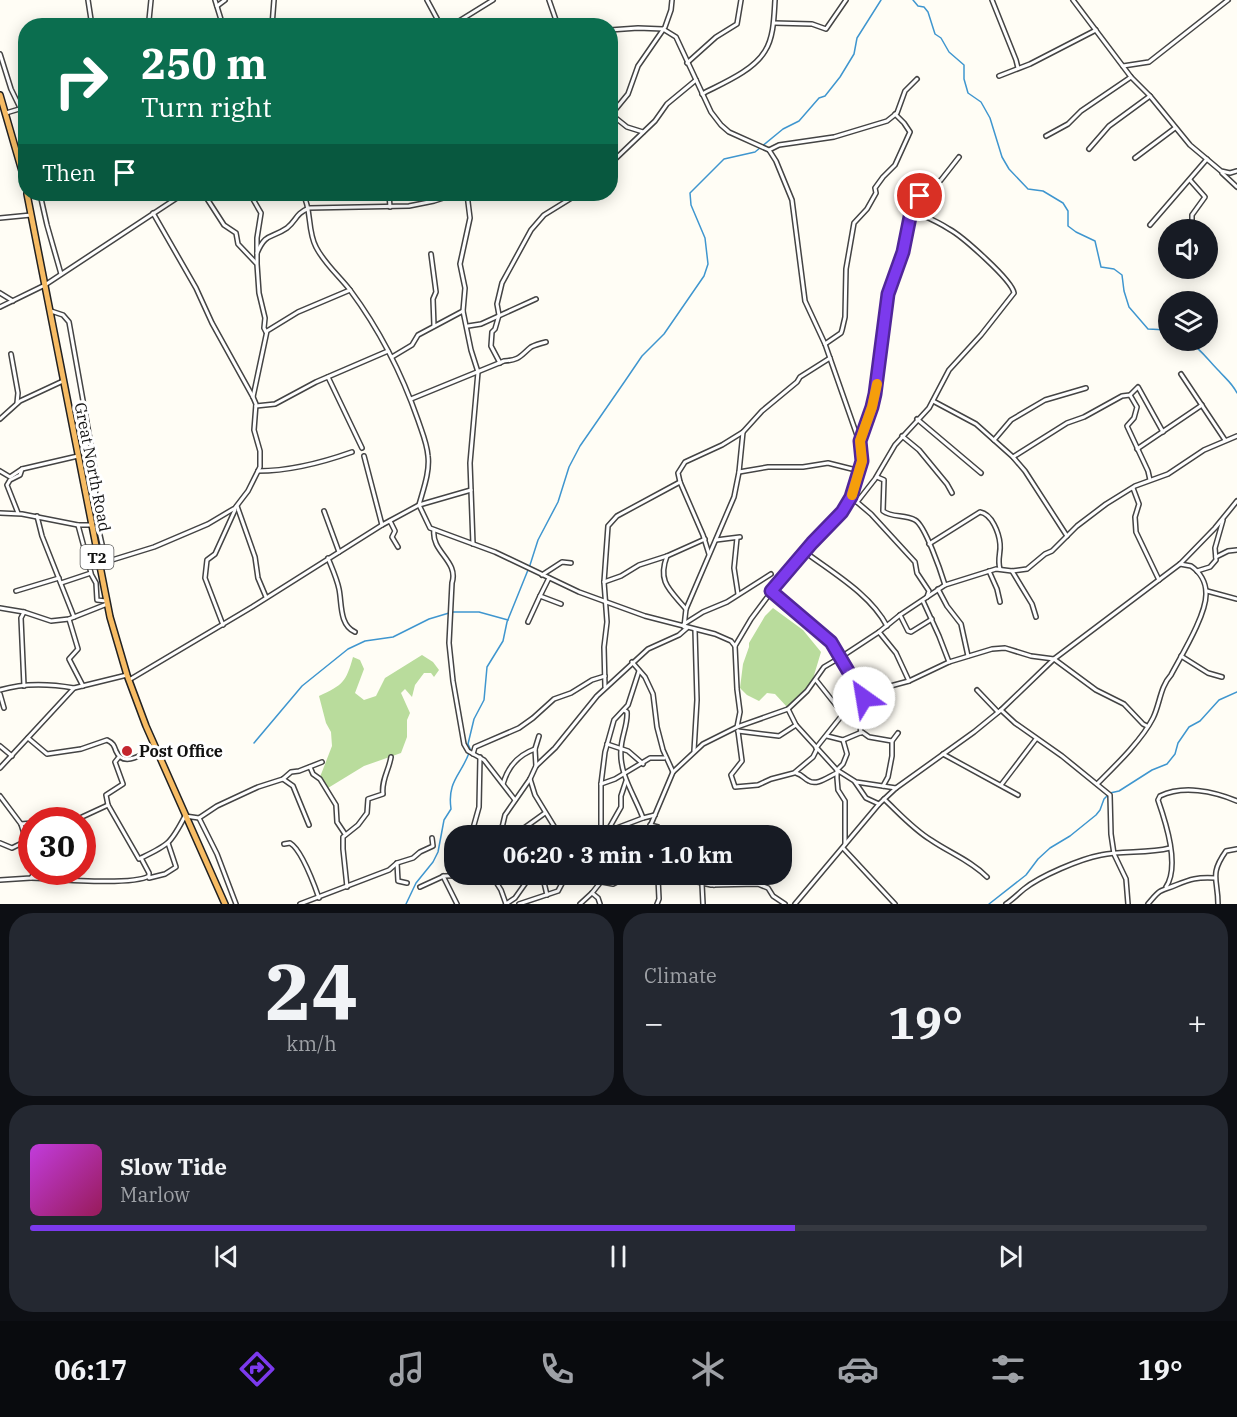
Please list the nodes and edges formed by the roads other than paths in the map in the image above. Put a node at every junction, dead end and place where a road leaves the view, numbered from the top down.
1 (88, 0) edge
2 (151, 0) edge
3 (215, 0) edge
4 (225, 0) edge
5 (274, 0) edge
6 (426, 0) edge
7 (493, 0) edge
8 (549, 0) edge
9 (672, 0) edge
10 (741, 0) edge
11 (774, 0) edge
12 (846, 0) edge
13 (993, 0) edge
14 (1073, 0) edge
15 (1228, 0) edge
16 (217, 6) junction
17 (91, 18) edge
18 (149, 18) edge
19 (221, 18) edge
20 (273, 18) edge
21 (436, 18) edge
22 (464, 18) edge
23 (555, 18) edge
24 (774, 23) junction
25 (618, 29) edge
26 (663, 29) junction
27 (1096, 30) junction
28 (0, 54) edge
29 (687, 63) junction
30 (1123, 66) junction
31 (1018, 68) junction
32 (999, 76) dead end
33 (1131, 77) junction
34 (696, 80) junction
35 (916, 80) dead end
36 (702, 94) junction
37 (0, 95) edge
38 (1150, 96) junction
39 (18, 104) edge
40 (618, 107) edge
41 (3, 109) edge
42 (895, 114) junction
43 (618, 121) edge
44 (1175, 128) junction
45 (643, 132) junction
46 (1046, 136) dead end
47 (767, 149) junction
48 (1089, 150) dead end
49 (18, 154) edge
50 (618, 156) edge
51 (959, 157) dead end
52 (1135, 158) dead end
53 (1207, 159) junction
54 (1221, 171) junction
55 (1237, 171) edge
56 (1190, 180) junction
57 (1237, 187) edge
58 (28, 201) edge
59 (42, 201) edge
60 (172, 201) edge
61 (209, 201) edge
62 (254, 201) edge
63 (306, 201) edge
64 (390, 201) edge
65 (434, 201) edge
66 (468, 201) edge
67 (567, 201) edge
68 (390, 207) junction
69 (309, 208) junction
70 (911, 210) junction
71 (153, 213) junction
72 (31, 215) junction
73 (0, 218) edge
74 (1192, 219) edge
75 (1150, 225) dead end
76 (257, 253) junction
77 (431, 254) dead end
78 (257, 264) junction
79 (62, 274) junction
80 (45, 285) junction
81 (350, 290) junction
82 (0, 292) edge
83 (536, 299) dead end
84 (13, 301) junction
85 (0, 307) edge
86 (50, 310) junction
87 (463, 311) junction
88 (499, 315) junction
89 (468, 326) junction
90 (434, 327) junction
91 (266, 332) junction
92 (546, 342) dead end
93 (825, 344) junction
94 (388, 351) junction
95 (11, 354) dead end
96 (392, 357) junction
97 (830, 358) junction
98 (500, 363) junction
99 (478, 372) junction
100 (1181, 374) dead end
101 (328, 377) junction
102 (63, 381) junction
103 (1086, 388) dead end
104 (1130, 395) junction
105 (253, 397) junction
106 (411, 399) junction
107 (933, 401) junction
108 (17, 403) junction
109 (1202, 405) junction
110 (256, 406) junction
111 (0, 419) edge
112 (917, 419) junction
113 (742, 432) junction
114 (1163, 432) junction
115 (1237, 435) edge
116 (902, 436) junction
117 (994, 440) junction
118 (1225, 440) junction
119 (860, 441) junction
120 (362, 448) dead end
121 (1137, 449) junction
122 (351, 452) dead end
123 (78, 456) junction
124 (364, 456) dead end
125 (1013, 457) junction
126 (861, 468) junction
127 (22, 469) junction
128 (0, 471) edge
129 (258, 471) junction
130 (739, 472) junction
131 (981, 473) dead end
132 (876, 477) junction
133 (1150, 480) junction
134 (680, 482) junction
135 (1133, 487) junction
136 (471, 490) junction
137 (952, 493) dead end
138 (851, 497) junction
139 (1237, 501) edge
140 (856, 502) junction
141 (419, 505) junction
142 (236, 507) junction
143 (324, 511) dead end
144 (0, 513) edge
145 (18, 513) junction
146 (38, 516) junction
147 (1223, 519) junction
148 (390, 521) junction
149 (78, 525) junction
150 (91, 525) junction
151 (382, 525) junction
152 (434, 530) junction
153 (1067, 536) junction
154 (705, 539) junction
155 (716, 540) junction
156 (473, 544) junction
157 (929, 544) junction
158 (398, 547) dead end
159 (1237, 550) edge
160 (339, 552) junction
161 (805, 552) junction
162 (667, 556) junction
163 (710, 556) junction
164 (1216, 557) junction
165 (328, 558) junction
166 (106, 562) junction
167 (571, 563) dead end
168 (99, 564) junction
169 (1180, 564) junction
170 (1000, 569) junction
171 (988, 571) junction
172 (1012, 571) junction
173 (1197, 572) junction
174 (91, 574) junction
175 (542, 574) junction
176 (771, 574) dead end
177 (59, 578) junction
178 (549, 578) junction
179 (1159, 580) junction
180 (99, 582) junction
181 (604, 582) junction
182 (61, 583) junction
183 (945, 585) junction
184 (938, 589) junction
185 (16, 591) dead end
186 (771, 591) junction
187 (1207, 591) junction
188 (738, 594) junction
189 (540, 596) junction
190 (266, 597) junction
191 (1237, 598) edge
192 (925, 600) junction
193 (606, 601) junction
194 (1000, 602) dead end
195 (106, 603) junction
196 (561, 604) dead end
197 (0, 608) edge
198 (686, 609) junction
199 (24, 612) junction
200 (900, 615) junction
201 (1036, 617) dead end
202 (71, 618) junction
203 (932, 619) junction
204 (528, 622) dead end
205 (223, 625) junction
206 (685, 626) junction
207 (887, 626) junction
208 (694, 630) junction
209 (355, 632) dead end
210 (879, 632) junction
211 (735, 646) junction
212 (968, 656) junction
213 (1181, 656) junction
214 (841, 657) junction
215 (1054, 659) junction
216 (632, 662) junction
217 (949, 662) junction
218 (639, 671) junction
219 (605, 676) junction
220 (1222, 677) dead end
221 (128, 678) junction
222 (816, 680) junction
223 (909, 681) junction
224 (24, 686) junction
225 (83, 686) junction
226 (605, 687) junction
227 (74, 688) junction
228 (977, 690) dead end
229 (0, 692) edge
230 (864, 698) junction
231 (4, 708) dead end
232 (788, 709) junction
233 (850, 709) junction
234 (624, 710) junction
235 (999, 711) junction
236 (843, 714) junction
237 (796, 725) junction
238 (1147, 726) junction
239 (736, 730) junction
240 (898, 732) dead end
241 (861, 733) junction
242 (539, 736) dead end
243 (827, 736) junction
244 (28, 738) junction
245 (1036, 739) junction
246 (843, 740) junction
247 (891, 741) junction
248 (607, 744) junction
249 (0, 746) edge
250 (155, 748) junction
251 (535, 748) junction
252 (621, 748) junction
253 (816, 749) junction
254 (694, 751) junction
255 (473, 754) junction
256 (943, 754) junction
257 (12, 756) junction
258 (119, 757) junction
259 (391, 757) dead end
260 (480, 757) junction
261 (665, 758) junction
262 (322, 762) dead end
263 (643, 764) junction
264 (536, 766) junction
265 (310, 767) junction
266 (0, 768) edge
267 (673, 772) junction
268 (837, 772) junction
269 (794, 773) junction
270 (624, 774) junction
271 (283, 779) junction
272 (530, 779) junction
273 (626, 780) junction
274 (854, 781) junction
275 (503, 784) junction
276 (601, 784) junction
277 (1097, 784) junction
278 (1001, 785) junction
279 (883, 786) junction
280 (896, 788) junction
281 (1018, 795) dead end
282 (0, 796) edge
283 (884, 799) junction
284 (515, 800) junction
285 (1237, 801) edge
286 (879, 804) junction
287 (108, 805) junction
288 (96, 811) edge
289 (544, 813) junction
290 (656, 815) junction
291 (185, 816) junction
292 (199, 818) junction
293 (644, 818) junction
294 (18, 820) edge
295 (309, 825) dead end
296 (474, 825) edge
297 (503, 825) edge
298 (528, 825) edge
299 (552, 825) edge
300 (601, 825) edge
301 (610, 825) edge
302 (624, 825) edge
303 (650, 825) edge
304 (345, 834) junction
305 (432, 838) dead end
306 (0, 843) edge
307 (168, 843) junction
308 (284, 844) dead end
309 (18, 845) edge
310 (844, 847) junction
311 (1170, 848) junction
312 (1237, 849) edge
313 (1114, 854) junction
314 (141, 858) junction
315 (397, 863) junction
316 (443, 876) joint
317 (987, 877) dead end
318 (147, 878) junction
319 (1215, 878) junction
320 (18, 879) edge
321 (0, 880) edge
322 (96, 880) edge
323 (407, 883) dead end
324 (498, 885) edge
325 (524, 885) edge
326 (545, 885) edge
327 (562, 885) edge
328 (599, 885) edge
329 (658, 885) edge
330 (702, 885) edge
331 (761, 885) edge
332 (347, 887) junction
333 (1166, 887) junction
334 (420, 888) dead end
335 (592, 893) junction
336 (547, 895) junction
337 (319, 898) junction
338 (224, 904) edge
339 (236, 904) edge
340 (300, 904) edge
341 (457, 904) edge
342 (506, 904) edge
343 (519, 904) edge
344 (580, 904) edge
345 (600, 904) edge
346 (657, 904) edge
347 (703, 904) edge
348 (785, 904) edge
349 (795, 904) edge
350 (895, 904) edge
351 (1006, 904) edge
352 (1128, 904) edge
353 (1148, 904) edge
354 (1218, 904) edge

1 - 17 street
2 - 18 street
3 - 16 street
4 - 16 street
5 - 20 street
6 - 21 street
7 - 22 street
8 - 23 street
9 - 26 street
10 - 29 street
11 - 24 street
12 - 24 street
13 - 31 street
14 - 27 street
15 - 30 street
16 - 19 street
24 - 36 street
25 - 26 street
26 - 29 street
26 - 40 street
27 - 30 street
27 - 31 street
28 - 39 street
29 - 34 street
30 - 33 street
31 - 32 street
33 - 38 street
33 - 46 street
34 - 36 street
34 - 45 street
35 - 42 street
36 - 47 street
37 - 41 highway
38 - 44 street
38 - 48 street
41 - 49 highway
42 - 47 street
42 - 93 street
43 - 45 street
44 - 52 street
44 - 53 street
45 - 50 street
47 - 93 street
51 - 70 street
53 - 54 street
53 - 56 street
54 - 55 street
54 - 57 street
56 - 74 street
56 - 75 street
58 - 72 highway, Great North Road / T2
59 - 79 street
60 - 71 street
61 - 78 street
62 - 76 street
63 - 69 street
64 - 68 street
65 - 68 street
66 - 87 street
67 - 88 street
68 - 69 street
69 - 76 street
69 - 81 street
70 - 107 street
70 - 119 street
71 - 79 street
71 - 105 street
72 - 73 street
72 - 80 highway, Great North Road / T2
76 - 78 street
77 - 90 street
78 - 91 street
79 - 80 street
80 - 84 street
80 - 86 highway, Great North Road / T2
81 - 91 street
81 - 94 street
82 - 84 street
83 - 88 street
84 - 85 street
86 - 102 highway, Great North Road / T2
86 - 166 street
87 - 89 street
87 - 90 street
88 - 89 street
88 - 98 street
89 - 99 street
90 - 96 street
91 - 105 street
92 - 98 street
93 - 97 street
94 - 96 street
94 - 101 street
95 - 108 street
96 - 106 street
97 - 113 street
97 - 119 street
98 - 99 street
99 - 106 street
99 - 136 street
100 - 109 street
101 - 110 street
101 - 120 street
102 - 108 street
102 - 123 highway, Great North Road / T2
103 - 117 street
104 - 114 street
104 - 121 street
104 - 125 street
105 - 110 street
106 - 141 street
107 - 112 street
107 - 117 street
108 - 111 street
109 - 114 street
109 - 118 street
110 - 129 street
112 - 116 street
112 - 131 street
113 - 130 street
113 - 134 street
114 - 121 street
115 - 118 street
116 - 132 street
116 - 137 street
117 - 125 street
118 - 133 street
119 - 126 street
121 - 133 street
122 - 129 street
123 - 127 street
123 - 150 highway, Great North Road / T2
124 - 151 street
125 - 153 street
126 - 130 street
126 - 138 street
127 - 128 street
127 - 145 street
129 - 142 street
130 - 155 street
132 - 140 street
132 - 157 street
133 - 135 street
134 - 154 street
134 - 181 street
135 - 153 street
135 - 179 street
136 - 141 street
136 - 156 street
138 - 140 street
138 - 161 street
139 - 147 street
140 - 192 street
141 - 148 street
141 - 152 street
142 - 166 street
142 - 190 street
142 - 205 street
143 - 160 street
144 - 145 street
145 - 146 street
146 - 149 street
146 - 177 street
147 - 164 street
147 - 169 street
148 - 151 street
148 - 158 street
149 - 150 street
149 - 174 street
150 - 168 highway, Great North Road / T2
151 - 160 street
152 - 156 street
152 - 255 street
153 - 172 street
154 - 162 street
154 - 163 street
155 - 163 street
155 - 188 street
156 - 175 street
157 - 170 street
157 - 183 street
159 - 164 street
160 - 165 street
161 - 186 street
161 - 207 street
162 - 181 street
162 - 198 street
163 - 198 street
164 - 173 street
165 - 190 street
165 - 209 street
166 - 168 street
167 - 175 street
168 - 180 highway, Great North Road / T2
169 - 173 street
169 - 179 street
170 - 171 street
170 - 172 street
171 - 183 street
171 - 194 street
172 - 201 street
173 - 187 street
174 - 180 street
174 - 182 street
175 - 178 street
176 - 188 street
177 - 182 street
177 - 185 street
178 - 189 street
178 - 193 street
179 - 215 street
180 - 195 highway, Great North Road / T2
181 - 193 street
182 - 202 street
183 - 184 street
184 - 192 street
184 - 212 street
186 - 211 street
186 - 214 street
187 - 191 street
187 - 213 street
188 - 206 street
189 - 196 street
189 - 204 street
190 - 205 street
192 - 200 street
192 - 203 street
193 - 206 street
193 - 219 street
195 - 202 street
195 - 221 highway, Great North Road / T2
197 - 199 street
198 - 206 street
199 - 202 street
199 - 224 street
200 - 203 street
200 - 207 street
202 - 225 street
203 - 217 street
205 - 221 street
206 - 208 street
206 - 216 street
207 - 210 street
208 - 211 street
208 - 254 street
210 - 214 street
210 - 223 street
211 - 239 street
212 - 215 street
212 - 217 street
213 - 220 street
213 - 238 street
214 - 222 street
214 - 230 street
215 - 235 street
215 - 238 street
216 - 218 street
216 - 226 street
217 - 223 street
218 - 234 street
218 - 261 street
219 - 226 street
219 - 255 street
221 - 225 street
221 - 250 highway, Great North Road / T2
222 - 232 street
222 - 236 street
223 - 230 street
224 - 227 street
224 - 229 street
225 - 227 street
226 - 264 street
227 - 244 street
228 - 235 street
229 - 231 street
230 - 233 street
232 - 237 street
232 - 239 street
233 - 236 street
233 - 241 street
234 - 248 street
234 - 252 street
235 - 245 street
235 - 256 street
236 - 243 street
237 - 239 street
237 - 253 street
238 - 277 street
239 - 254 street
239 - 269 street
240 - 247 street
241 - 246 street
241 - 247 street
242 - 251 street
243 - 246 street
243 - 253 street
244 - 257 street
244 - 258 street
245 - 277 street
245 - 278 street
246 - 268 street
247 - 279 street
248 - 252 street
248 - 276 street
249 - 257 street
250 - 258 street
250 - 291 highway, Great North Road / T2
251 - 264 street
251 - 275 street
252 - 263 street
252 - 270 street
253 - 268 street
253 - 269 street
254 - 267 street
255 - 260 street
256 - 278 street
256 - 280 street
257 - 266 street
258 - 287 street
259 - 304 street
260 - 275 street
260 - 296 street
261 - 263 street
261 - 267 street
262 - 265 street
263 - 270 street
264 - 272 street
265 - 271 street
265 - 304 street
267 - 290 street
268 - 269 street
268 - 274 street
268 - 310 street
270 - 273 street
270 - 276 street
271 - 292 street
271 - 295 street
272 - 284 street
272 - 289 street
273 - 293 street
273 - 301 street
274 - 279 street
274 - 286 street
275 - 284 street
276 - 300 street
277 - 313 street
278 - 281 street
279 - 280 street
280 - 283 street
282 - 294 street
283 - 286 street
283 - 317 street
284 - 297 street
285 - 311 street
286 - 310 street
287 - 288 street
287 - 314 street
289 - 298 street
289 - 299 street
290 - 293 street
290 - 303 street
291 - 292 street
291 - 307 street
291 - 338 highway, Great North Road / T2
292 - 339 street
293 - 302 street
304 - 332 street
305 - 315 street
306 - 309 street
307 - 314 street
307 - 318 street
308 - 337 street
310 - 349 street
310 - 350 street
311 - 313 street
311 - 333 street
312 - 319 street
313 - 351 street
313 - 352 street
314 - 318 street
315 - 323 street
315 - 332 street
316 - 334 street
316 - 341 street
318 - 322 street
319 - 333 street
319 - 354 street
320 - 321 street
324 - 342 street
325 - 342 street
326 - 336 street
327 - 336 street
328 - 335 street
329 - 346 street
330 - 347 street
331 - 348 street
332 - 337 street
333 - 353 street
335 - 344 street
335 - 345 street
336 - 343 street
337 - 340 street

